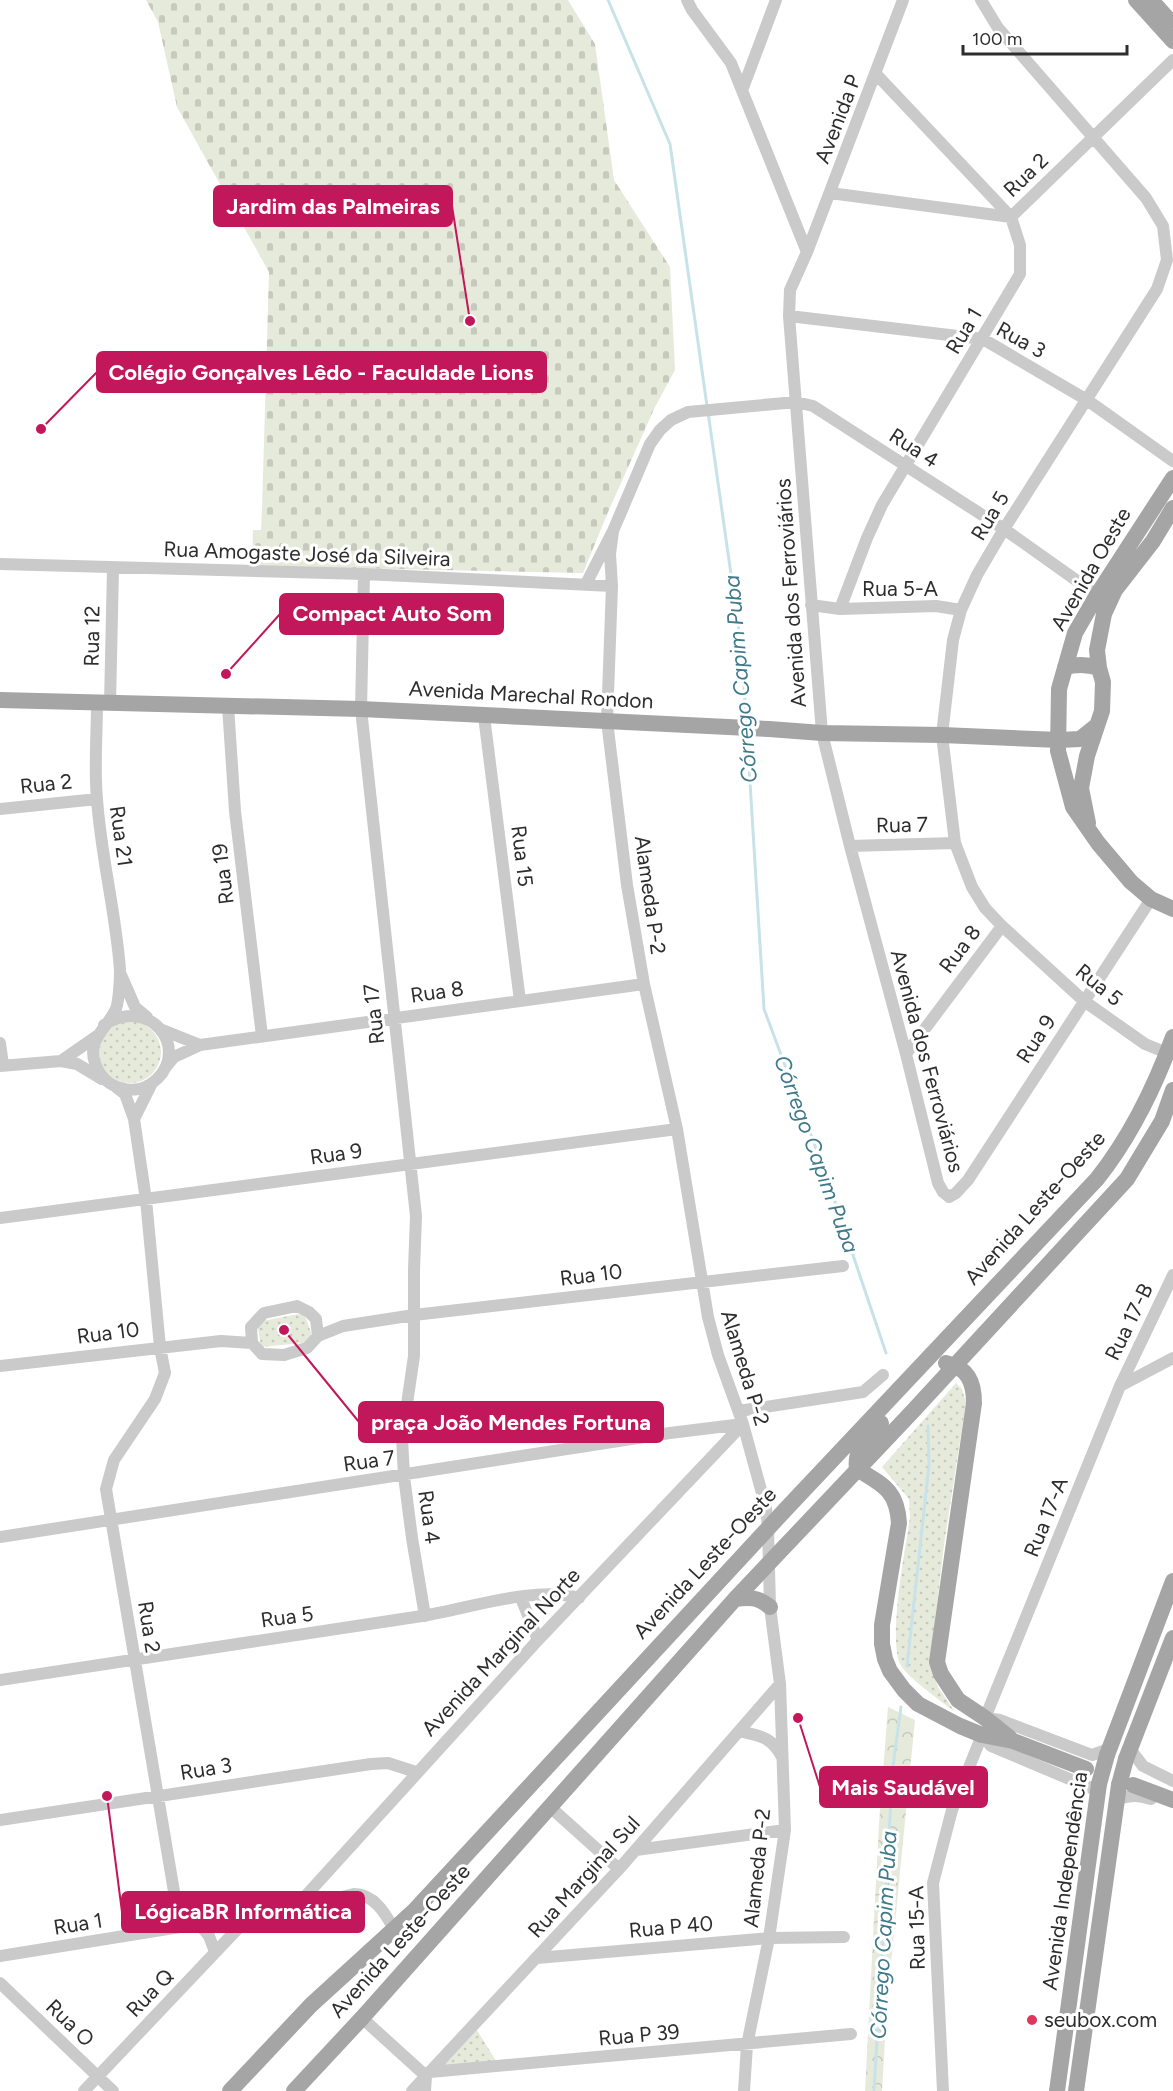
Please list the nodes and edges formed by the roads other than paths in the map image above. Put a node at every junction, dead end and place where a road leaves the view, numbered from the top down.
1 (687, 0) edge
2 (776, 0) edge
3 (903, 0) edge
4 (981, 0) edge
5 (1136, 0) edge
6 (1151, 0) edge
7 (1173, 24) edge
8 (1173, 41) edge
9 (1173, 60) edge
10 (876, 74) junction
11 (743, 88) junction
12 (1093, 138) junction
13 (830, 193) junction
14 (1011, 217) junction
15 (807, 252) junction
16 (789, 316) junction
17 (983, 339) junction
18 (1087, 400) junction
19 (796, 402) junction
20 (1173, 461) edge
21 (905, 465) junction
22 (1173, 478) edge
23 (1173, 508) edge
24 (1004, 529) junction
25 (613, 531) junction
26 (0, 564) edge
27 (113, 568) junction
28 (363, 574) junction
29 (586, 584) junction
30 (612, 586) junction
31 (1097, 595) junction
32 (811, 605) junction
33 (840, 609) junction
34 (961, 610) junction
35 (1065, 667) junction
36 (1099, 668) junction
37 (0, 700) edge
38 (104, 704) junction
39 (228, 706) junction
40 (361, 709) junction
41 (484, 716) junction
42 (607, 721) junction
43 (1095, 727) junction
44 (822, 733) junction
45 (942, 735) junction
46 (1059, 740) junction
47 (97, 799) junction
48 (0, 809) edge
49 (1089, 826) junction
50 (956, 843) junction
51 (850, 846) junction
52 (1150, 899) junction
53 (1173, 909) edge
54 (1002, 926) junction
55 (120, 972) junction
56 (644, 984) junction
57 (520, 1001) junction
58 (1084, 1001) junction
59 (394, 1018) junction
60 (155, 1024) junction
61 (100, 1030) junction
62 (262, 1036) junction
63 (0, 1043) edge
64 (200, 1045) junction
65 (1170, 1046) edge
66 (906, 1054) junction
67 (61, 1061) junction
68 (2, 1065) edge
69 (157, 1079) junction
70 (111, 1084) junction
71 (1173, 1090) edge
72 (134, 1119) junction
73 (677, 1129) junction
74 (411, 1163) junction
75 (950, 1197) joint
76 (146, 1200) junction
77 (0, 1218) edge
78 (843, 1266) dead end
79 (1173, 1275) edge
80 (703, 1281) junction
81 (414, 1315) junction
82 (316, 1319) junction
83 (343, 1326) junction
84 (251, 1327) junction
85 (318, 1336) junction
86 (221, 1341) junction
87 (252, 1342) junction
88 (160, 1347) junction
89 (1173, 1358) edge
90 (922, 1365) junction
91 (954, 1365) junction
92 (0, 1366) edge
93 (883, 1375) dead end
94 (1120, 1386) junction
95 (893, 1396) junction
96 (739, 1411) junction
97 (743, 1424) junction
98 (857, 1469) junction
99 (404, 1476) junction
100 (111, 1519) junction
101 (768, 1528) junction
102 (0, 1537) edge
103 (770, 1562) junction
104 (1173, 1581) edge
105 (521, 1598) junction
106 (579, 1598) junction
107 (735, 1599) junction
108 (770, 1607) junction
109 (425, 1616) junction
110 (1173, 1638) edge
111 (538, 1640) junction
112 (134, 1659) junction
113 (0, 1680) edge
114 (780, 1684) junction
115 (985, 1718) junction
116 (739, 1731) junction
117 (982, 1735) junction
118 (1013, 1741) junction
119 (1108, 1752) junction
120 (1128, 1754) junction
121 (783, 1760) junction
122 (1086, 1768) dead end
123 (416, 1772) junction
124 (1173, 1781) edge
125 (1098, 1787) junction
126 (1123, 1790) junction
127 (157, 1796) junction
128 (1173, 1800) edge
129 (549, 1806) junction
130 (1173, 1807) edge
131 (0, 1820) edge
132 (785, 1830) junction
133 (636, 1850) junction
134 (619, 1869) junction
135 (292, 1911) junction
136 (244, 1921) junction
137 (201, 1926) junction
138 (180, 1927) junction
139 (394, 1929) junction
140 (844, 1937) dead end
141 (769, 1938) junction
142 (215, 1952) junction
143 (0, 1956) edge
144 (537, 1958) junction
145 (0, 1983) edge
146 (362, 2018) junction
147 (1075, 2032) junction
148 (851, 2034) dead end
149 (747, 2044) junction
150 (428, 2074) junction
151 (97, 2077) junction
152 (84, 2091) edge
153 (112, 2091) edge
154 (230, 2091) edge
155 (294, 2091) edge
156 (412, 2091) edge
157 (426, 2091) edge
158 (744, 2091) edge
159 (943, 2091) edge
160 (1057, 2091) edge
161 (1076, 2091) edge

1 - 11 street
2 - 11 street
3 - 10 street, Avenida P
4 - 12 street, Rua 5
5 - 8 main road
6 - 7 main road
9 - 12 street, Rua 2
10 - 13 street, Avenida P
10 - 14 street, Rua 1
11 - 15 street
12 - 14 street, Rua 2
12 - 18 street, Rua 5
13 - 14 street, Rua 2
13 - 15 street, Avenida P
14 - 17 street, Rua 1
15 - 16 street, Avenida dos Ferroviários
16 - 17 street, Rua 3
16 - 19 street, Avenida dos Ferroviários
17 - 18 street, Rua 3
17 - 21 street, Rua 1
18 - 20 street, Rua 3
18 - 24 street, Rua 5
19 - 21 street, Rua 4
19 - 25 street, Rua 4
19 - 32 street, Avenida dos Ferroviários
21 - 24 street, Rua 4
21 - 33 street, Rua 1
22 - 31 main road, Avenida Oeste
23 - 36 main road, Avenida Oeste
24 - 31 street, Rua 4
24 - 34 street, Rua 5
25 - 29 street
25 - 30 street, Alameda P-2
26 - 27 street, Rua Amogaste José da Silveira
27 - 28 street, Rua Amogaste José da Silveira
27 - 38 street, Rua 12
28 - 29 street, Rua Amogaste José da Silveira
28 - 40 street, Rua 17
29 - 30 street, Rua Amogaste José da Silveira
30 - 42 street, Alameda P-2
31 - 35 main road, Avenida Oeste
32 - 33 street
32 - 44 street, Avenida dos Ferroviários
33 - 34 street, Rua 5-A
34 - 45 street, Rua 5
35 - 36 main road
35 - 46 main road, Avenida Oeste
36 - 43 main road, Avenida Oeste
37 - 38 main road, Avenida Marechal Rondon
38 - 39 main road, Avenida Marechal Rondon
38 - 47 street, Rua 21
39 - 40 main road, Avenida Marechal Rondon
39 - 62 street, Rua 19
40 - 41 main road, Avenida Marechal Rondon
40 - 59 street, Rua 17
41 - 42 main road, Avenida Marechal Rondon
41 - 57 street, Rua 15
42 - 44 main road, Avenida Marechal Rondon
42 - 56 street, Alameda P-2
43 - 46 main road, Avenida Marechal Rondon
43 - 49 main road, Avenida Oeste
44 - 45 main road, Avenida Marechal Rondon
44 - 51 street, Avenida dos Ferroviários
45 - 46 main road, Avenida Marechal Rondon
45 - 50 street, Rua 5
46 - 49 main road, Avenida Oeste
47 - 48 street, Rua 2
47 - 55 street, Rua 21
49 - 52 main road, Avenida Oeste
50 - 51 street, Rua 7
50 - 54 street, Rua 5
51 - 66 street, Avenida dos Ferroviários
52 - 53 main road, Avenida Oeste
52 - 58 street, Rua 9
54 - 58 street, Rua 5
54 - 66 street, Rua 8
55 - 60 street, Rua 21
55 - 61 street, Rua 21
56 - 57 street, Rua 8
56 - 73 street, Alameda P-2
57 - 59 street, Rua 8
58 - 65 street, Rua 5
58 - 75 street, Rua 9
59 - 62 street, Rua 8
59 - 74 street, Rua 17
60 - 61 street
60 - 64 street
60 - 69 street
61 - 67 street
61 - 70 street
62 - 64 street, Rua 8
63 - 68 street
64 - 69 street, Rua 8
65 - 90 main road, Avenida Leste-Oeste
66 - 75 street, Avenida dos Ferroviários
67 - 68 street
67 - 70 street
69 - 70 street
69 - 72 street
70 - 72 street
71 - 91 main road, Avenida Leste-Oeste
72 - 76 street
73 - 74 street, Rua 9
73 - 80 street, Alameda P-2
74 - 76 street, Rua 9
74 - 81 street, Rua 17
76 - 77 street, Rua 9
76 - 88 street
78 - 80 street, Rua 10
79 - 94 street, Rua 17-B
80 - 81 street, Rua 10
80 - 96 street, Alameda P-2
81 - 83 street, Rua 10
81 - 99 street, Rua 4
82 - 83 street, Rua 10
82 - 84 street
82 - 85 street
83 - 85 street, Rua 10
84 - 86 street, Rua 10
84 - 87 street
85 - 87 street
86 - 87 street, Rua 10
86 - 88 street, Rua 10
88 - 92 street, Rua 10
88 - 100 street, Rua 2
89 - 94 street
90 - 91 main road
90 - 95 main road, Avenida Leste-Oeste
91 - 98 main road, Avenida Leste-Oeste
91 - 115 main road
93 - 96 street
94 - 115 street, Rua 17-A
95 - 98 main road
95 - 101 main road, Avenida Leste-Oeste
96 - 97 street, Alameda P-2
97 - 99 street, Rua 7
97 - 101 street, Alameda P-2
97 - 106 street, Avenida Marginal Norte
98 - 103 main road, Avenida Leste-Oeste
98 - 117 main road
99 - 100 street, Rua 7
99 - 109 street, Rua 4
100 - 102 street, Rua 7
100 - 112 street, Rua 2
101 - 103 street, Alameda P-2
101 - 139 main road, Avenida Leste-Oeste
103 - 107 main road, Avenida Leste-Oeste
103 - 108 street, Alameda P-2
104 - 119 main road, Avenida Independência
105 - 106 street, Rua 5
105 - 109 street, Rua 5
105 - 111 street
106 - 111 street, Avenida Marginal Norte
107 - 108 main road
107 - 129 main road, Avenida Leste-Oeste
108 - 114 street, Alameda P-2
109 - 112 street, Rua 5
110 - 120 main road, Avenida Independência
111 - 123 street, Avenida Marginal Norte
112 - 113 street, Rua 5
112 - 127 street, Rua 2
114 - 116 street, Rua Marginal Sul
114 - 121 street, Alameda P-2
115 - 118 main road
115 - 119 street
116 - 121 street
116 - 133 street, Rua Marginal Sul
117 - 118 main road
117 - 125 street
117 - 159 street, Rua 15-A
118 - 122 main road
119 - 125 main road, Avenida Independência, bridge
120 - 124 street
120 - 126 main road, Avenida Independência, bridge
121 - 132 street, Alameda P-2
123 - 127 street, Rua 3
123 - 135 street, Avenida Marginal Norte
125 - 147 main road, Avenida Independência
126 - 128 main road
126 - 130 street
126 - 147 main road, Avenida Independência
127 - 131 street, Rua 3
127 - 138 street, Rua 2
129 - 134 street
129 - 146 main road, Avenida Leste-Oeste
132 - 133 street
132 - 141 street, Alameda P-2
133 - 134 street, Rua Marginal Sul
134 - 144 street, Rua Marginal Sul
135 - 136 street, Rua 1
135 - 139 street, Rua 1
136 - 137 street, Rua 1
136 - 142 street, Rua Q
137 - 138 street, Rua 1
137 - 142 street
138 - 143 street, Rua 1
139 - 154 main road, Avenida Leste-Oeste
140 - 141 street, Rua P 40
141 - 144 street, Rua P 40
141 - 149 street, Alameda P-2
142 - 151 street, Rua Q
144 - 150 street, Rua Marginal Sul
145 - 151 street, Rua O
146 - 150 street
146 - 155 main road, Avenida Leste-Oeste
147 - 160 main road, Avenida Independência
147 - 161 main road, Avenida Independência
148 - 149 street, Rua P 39
149 - 150 street, Rua P 39
149 - 158 street, Alameda P-2
150 - 156 street, Rua Marginal Sul
150 - 157 street
151 - 152 street, Rua Q
151 - 153 street, Rua O

